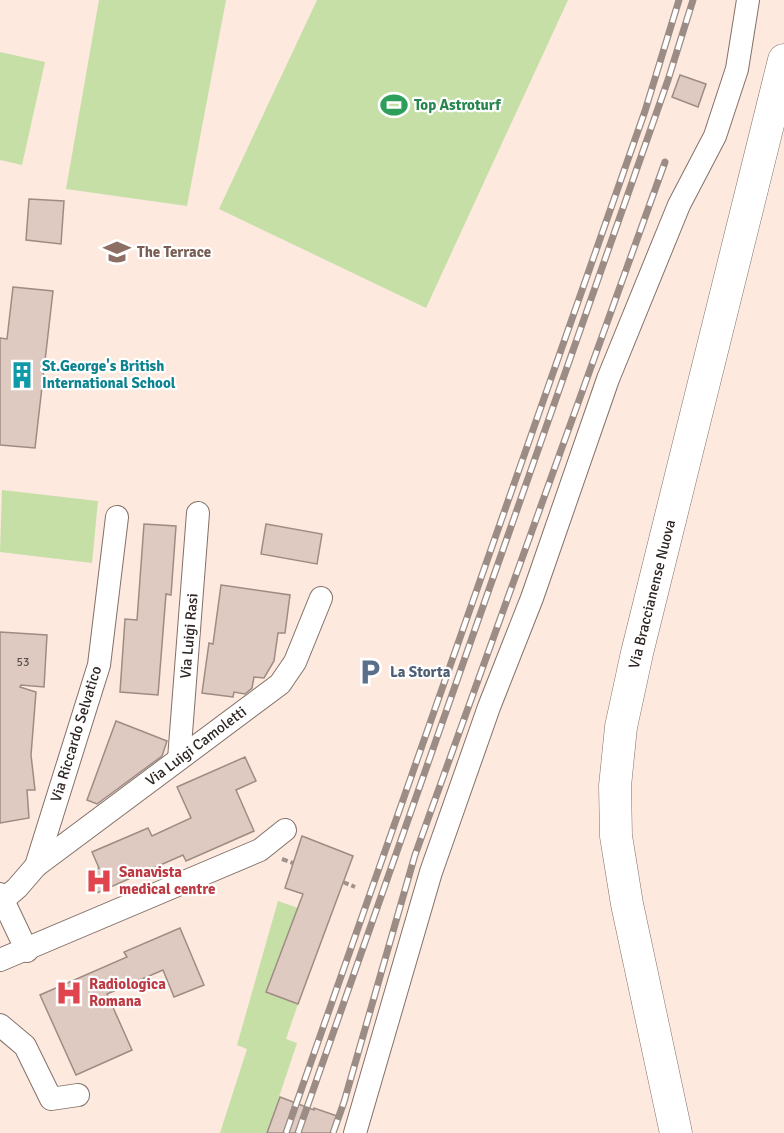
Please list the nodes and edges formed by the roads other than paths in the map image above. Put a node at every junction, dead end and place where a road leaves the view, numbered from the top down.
1 (748, 0) edge
2 (784, 60) edge
3 (198, 513) dead end
4 (117, 517) dead end
5 (321, 598) dead end
6 (179, 759) junction
7 (285, 830) dead end
8 (36, 866) junction
9 (1, 897) edge
10 (27, 951) junction
11 (0, 960) edge
12 (0, 1025) edge
13 (78, 1095) dead end
14 (355, 1133) edge
15 (676, 1133) edge

1 - 14 street
2 - 15 main road, Via Braccianense Nuova
3 - 6 street, Via Luigi Rasi
4 - 8 street, Via Riccardo Selvatico
5 - 6 street, Via Luigi Camoletti
6 - 8 street, Via Luigi Camoletti
7 - 10 street
8 - 9 street, Via Riccardo Selvatico
9 - 10 street
10 - 11 street
12 - 13 street

